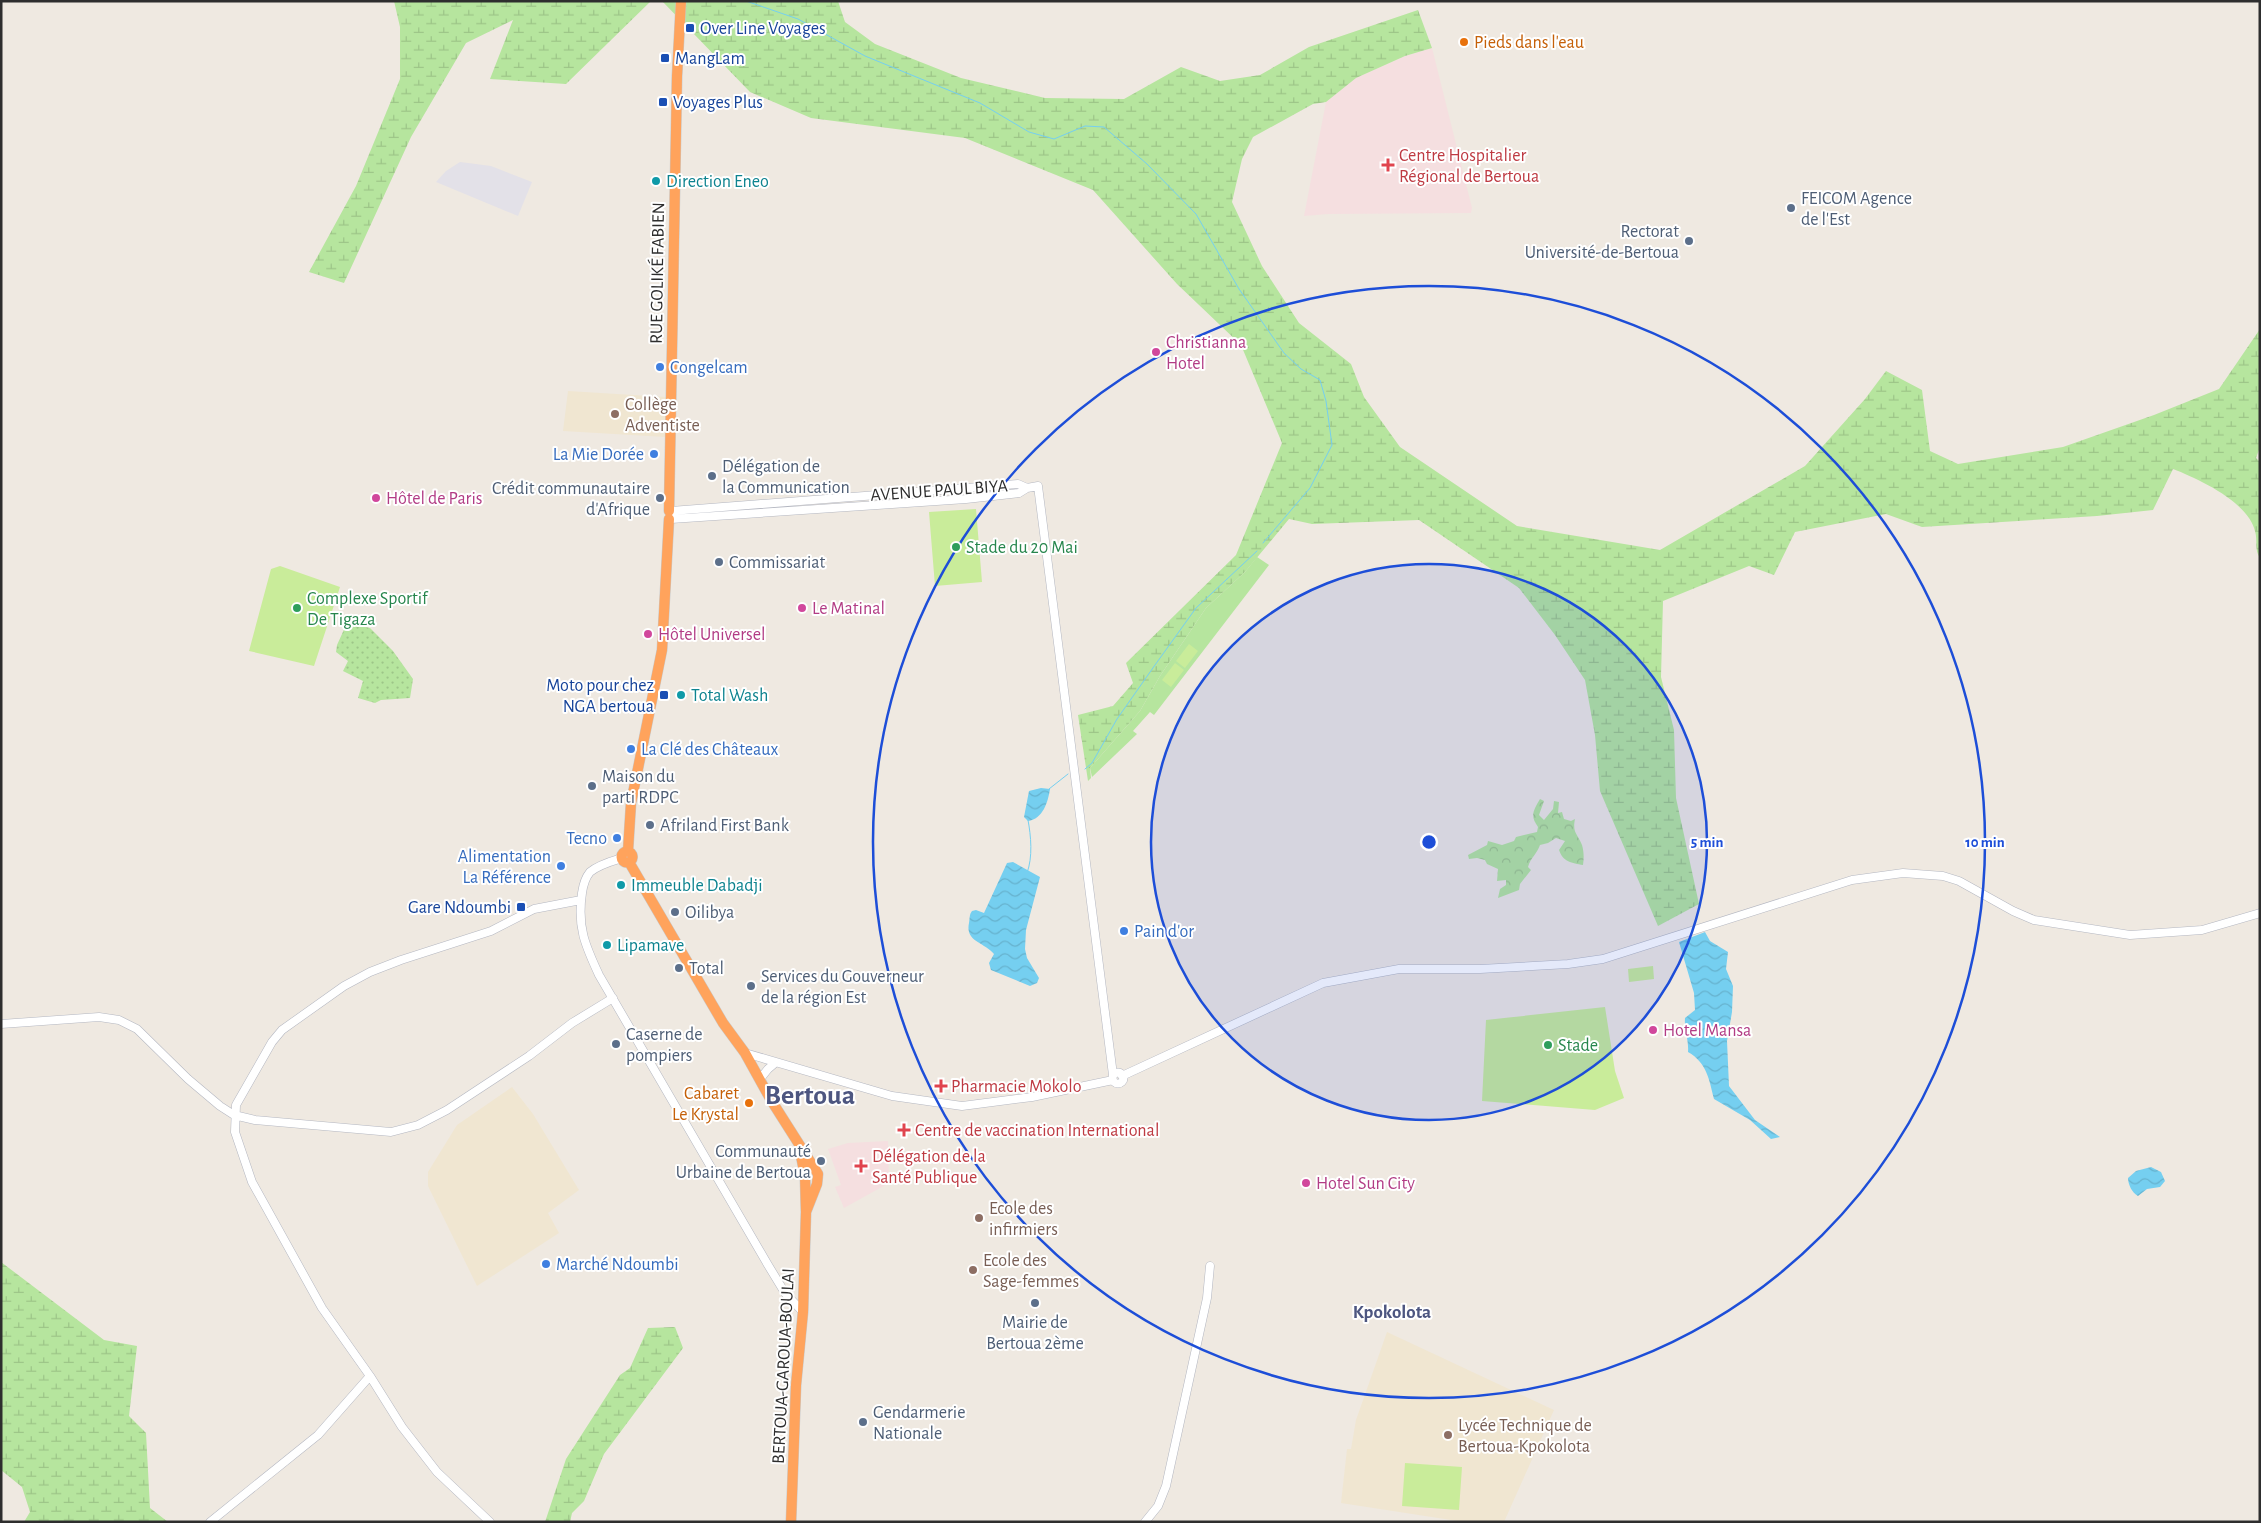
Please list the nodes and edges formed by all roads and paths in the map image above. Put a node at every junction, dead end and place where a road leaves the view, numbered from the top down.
1 (681, 4) edge
2 (670, 515) junction
3 (626, 857) junction
4 (581, 900) junction
5 (2260, 913) edge
6 (613, 998) junction
7 (1, 1024) edge
8 (745, 1053) junction
9 (775, 1063) junction
10 (1117, 1076) junction
11 (762, 1082) junction
12 (234, 1115) junction
13 (798, 1143) junction
14 (806, 1212) junction
15 (1210, 1266) dead end
16 (803, 1312) junction
17 (370, 1376) junction
18 (210, 1522) edge
19 (490, 1522) edge
20 (791, 1522) edge
21 (1145, 1522) edge

1 - 2 highway, RUE GOLIKÉ FABIEN
2 - 3 highway, RUE GOLIKÉ FABIEN
2 - 10 street
3 - 4 street
3 - 8 highway
4 - 6 street
4 - 12 street
5 - 10 street
6 - 12 street
6 - 16 street
7 - 12 street
8 - 9 street
8 - 11 highway
9 - 10 street
9 - 11 street
11 - 13 highway
12 - 17 street
13 - 14 highway, BERTOUA-GAROUA-BOULAI
13 - 14 highway, BERTOUA-GAROUA-BOULAI
14 - 16 highway, BERTOUA-GAROUA-BOULAI
15 - 21 street
16 - 20 highway, BERTOUA-GAROUA-BOULAI
17 - 18 street
17 - 19 street

